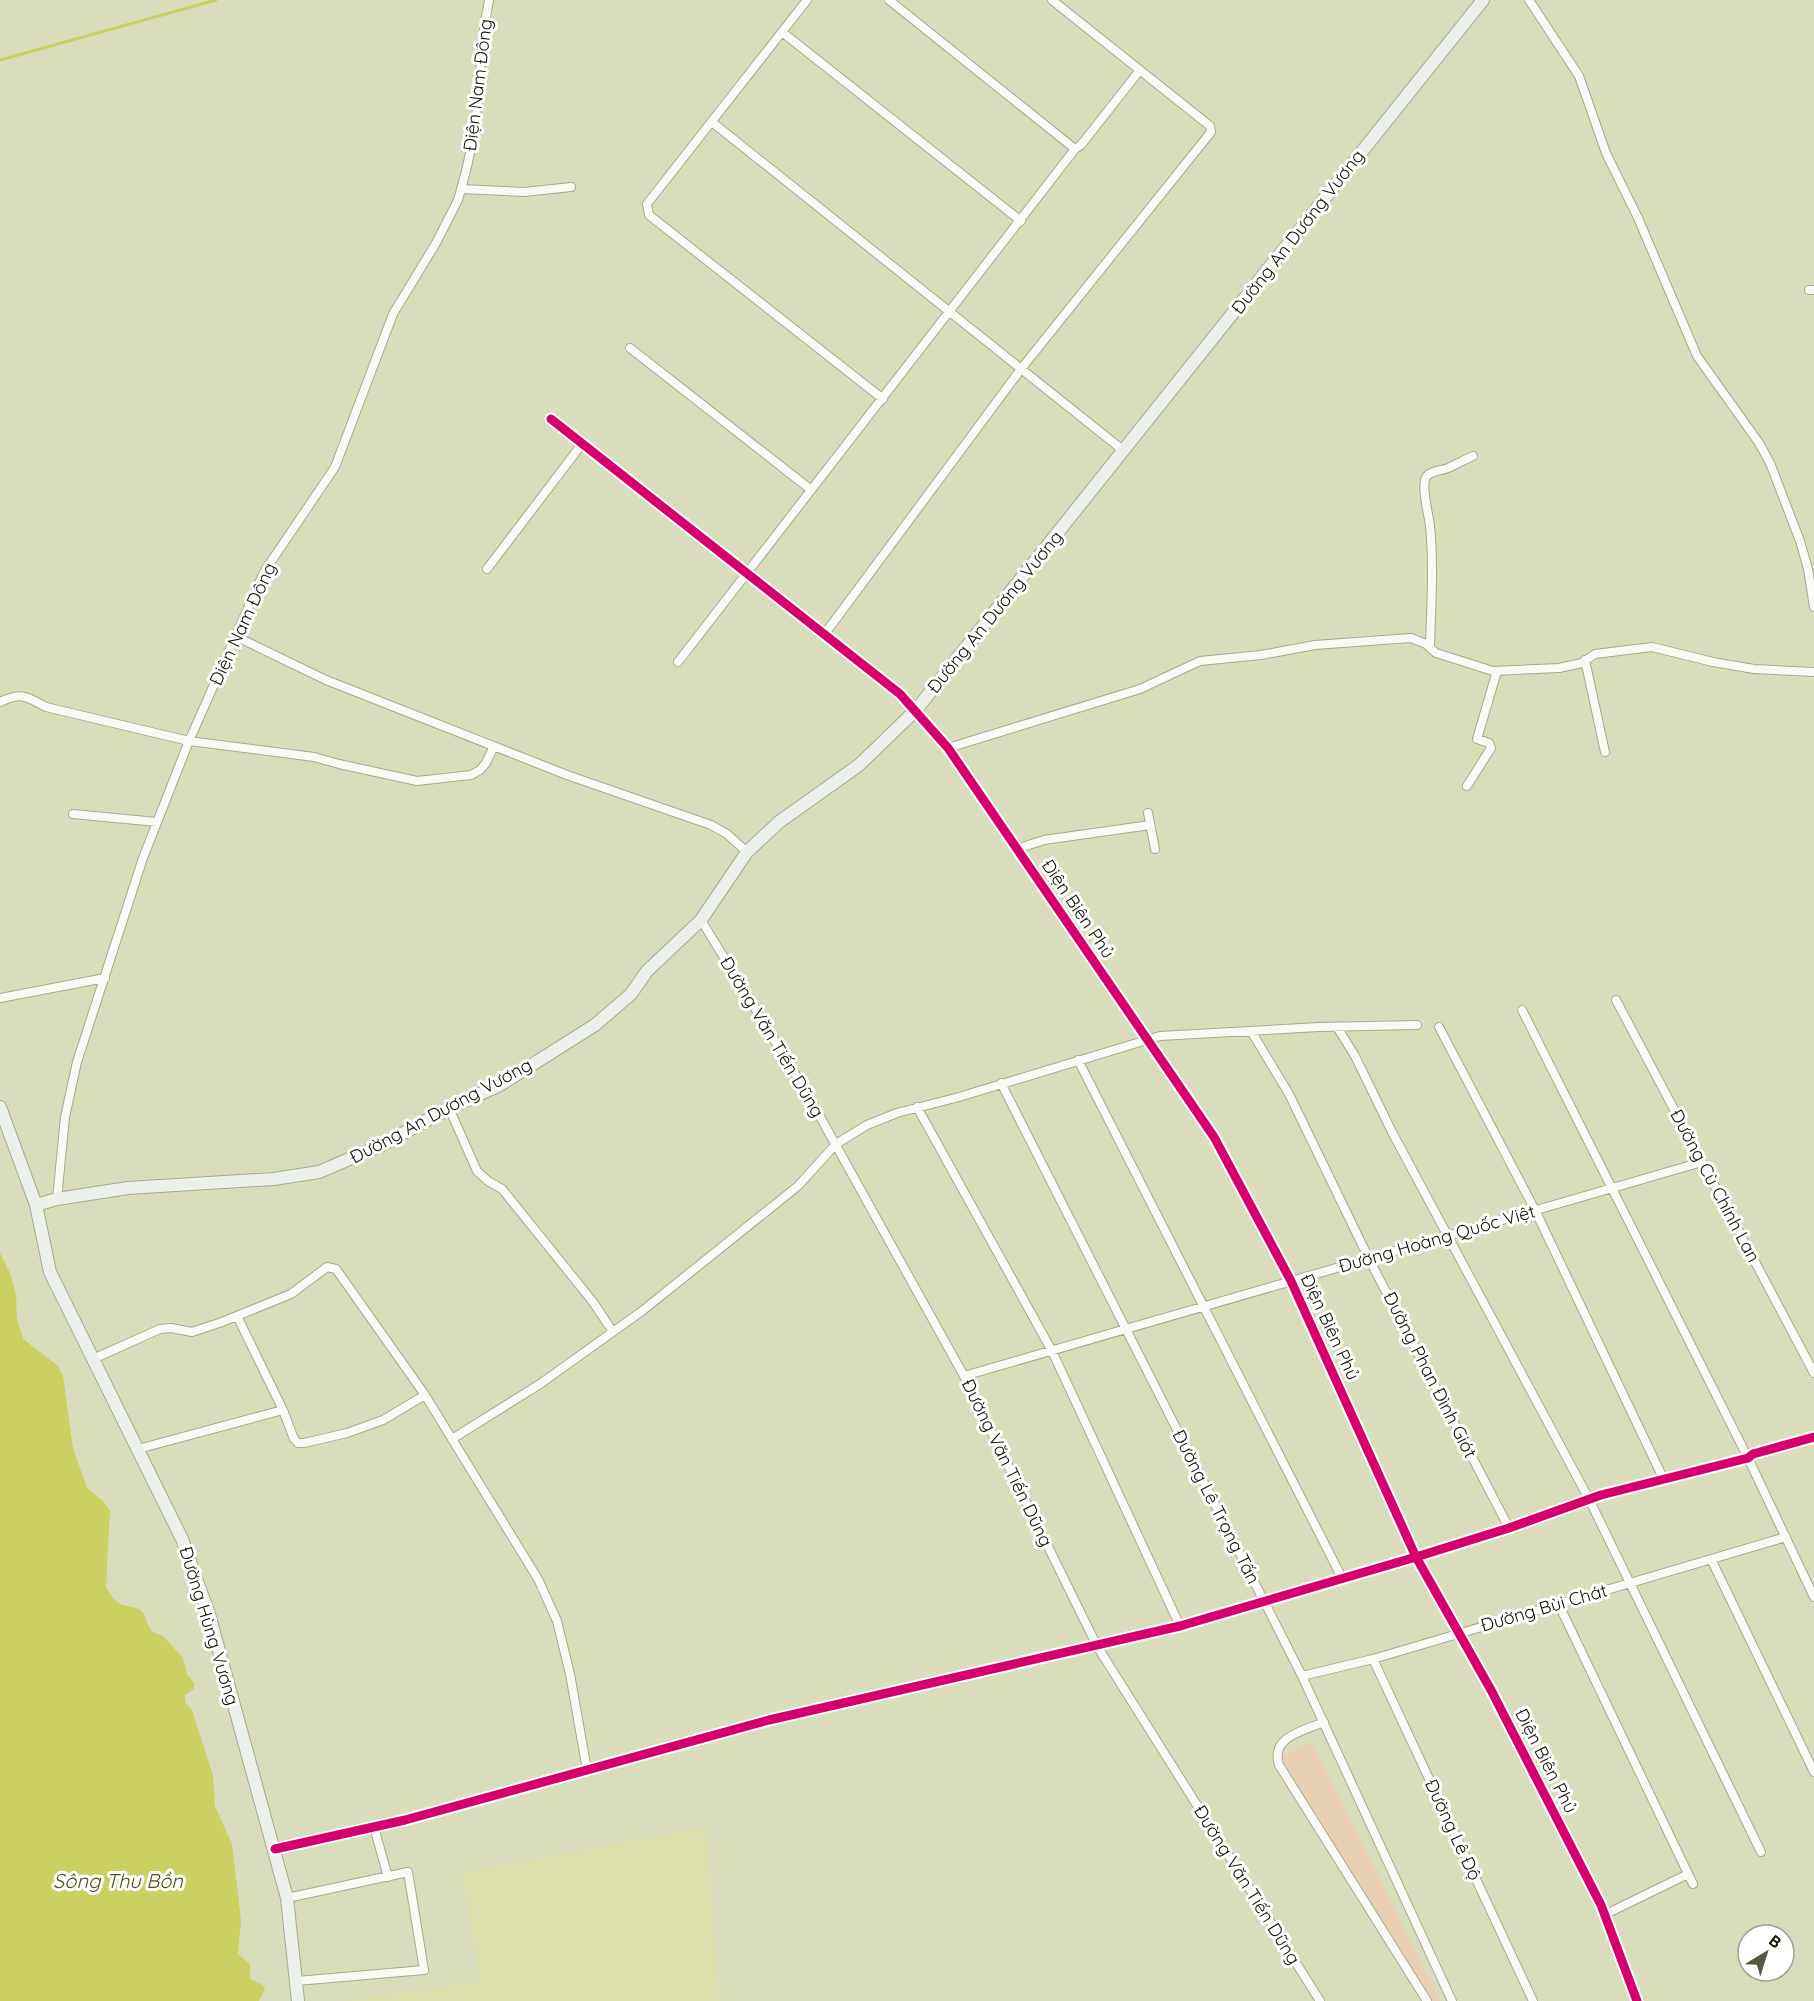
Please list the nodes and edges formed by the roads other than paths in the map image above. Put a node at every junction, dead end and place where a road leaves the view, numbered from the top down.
1 (489, 0) edge
2 (807, 0) edge
3 (889, 0) edge
4 (1052, 0) edge
5 (1483, 0) edge
6 (1529, 0) edge
7 (782, 32) junction
8 (1140, 70) junction
9 (712, 122) junction
10 (1075, 149) junction
11 (571, 187) dead end
12 (461, 189) junction
13 (1021, 221) junction
14 (951, 311) junction
15 (630, 348) dead end
16 (1021, 369) junction
17 (883, 399) junction
18 (551, 420) dead end
19 (582, 444) junction
20 (1124, 451) junction
21 (1473, 456) dead end
22 (810, 489) junction
23 (487, 569) dead end
24 (747, 574) junction
25 (1814, 607) edge
26 (824, 635) junction
27 (235, 636) junction
28 (1430, 647) junction
29 (1585, 660) junction
30 (678, 662) dead end
31 (1497, 671) junction
32 (1814, 672) edge
33 (0, 702) edge
34 (916, 710) junction
35 (189, 741) junction
36 (494, 746) junction
37 (948, 748) junction
38 (1605, 752) dead end
39 (1467, 786) dead end
40 (1148, 813) dead end
41 (73, 814) dead end
42 (157, 822) junction
43 (1150, 825) junction
44 (1017, 849) junction
45 (1155, 849) dead end
46 (747, 852) junction
47 (701, 920) junction
48 (105, 978) junction
49 (0, 998) edge
50 (1616, 1000) dead end
51 (1522, 1010) dead end
52 (1417, 1025) dead end
53 (1337, 1026) junction
54 (1439, 1027) dead end
55 (1251, 1031) junction
56 (1146, 1039) junction
57 (1078, 1060) junction
58 (1001, 1083) junction
59 (0, 1107) edge
60 (917, 1107) junction
61 (449, 1108) junction
62 (836, 1144) junction
63 (1701, 1162) junction
64 (1612, 1188) junction
65 (57, 1199) junction
66 (36, 1205) junction
67 (1535, 1210) junction
68 (1448, 1236) junction
69 (1369, 1259) junction
70 (1291, 1281) junction
71 (1202, 1307) junction
72 (237, 1316) junction
73 (1126, 1329) junction
74 (613, 1332) junction
75 (1052, 1351) junction
76 (93, 1359) junction
77 (1814, 1373) edge
78 (964, 1376) junction
79 (425, 1395) junction
80 (283, 1410) junction
81 (1814, 1437) edge
82 (452, 1439) junction
83 (138, 1449) junction
84 (1748, 1458) junction
85 (1664, 1480) junction
86 (1590, 1501) junction
87 (1509, 1528) junction
88 (1786, 1537) junction
89 (1416, 1557) junction
90 (1711, 1559) junction
91 (1342, 1578) junction
92 (1630, 1583) junction
93 (1814, 1597) edge
94 (1262, 1601) junction
95 (1558, 1603) junction
96 (1180, 1626) junction
97 (1460, 1632) junction
98 (1097, 1646) junction
99 (1373, 1659) junction
100 (1302, 1676) junction
101 (1324, 1722) junction
102 (587, 1770) junction
103 (1814, 1773) edge
104 (374, 1827) junction
105 (275, 1850) junction
106 (1761, 1852) dead end
107 (1688, 1874) junction
108 (388, 1876) junction
109 (1693, 1884) dead end
110 (287, 1898) junction
111 (1605, 1915) junction
112 (297, 1981) junction
113 (298, 2001) edge
114 (1320, 2001) edge
115 (1427, 2001) edge
116 (1452, 2001) edge
117 (1533, 2001) edge
118 (1637, 2001) edge

1 - 12 street, Điện Nam Đông
2 - 7 street
3 - 10 street
4 - 8 street
5 - 20 main road, Đường An Dương Vương
6 - 25 street
7 - 9 street
7 - 13 street
8 - 10 street
8 - 16 street
9 - 14 street
9 - 17 street
10 - 13 street
11 - 12 street
12 - 27 street, Điện Nam Đông
13 - 14 street
14 - 16 street
14 - 17 street
15 - 22 street
16 - 20 street
16 - 26 street
17 - 22 street
18 - 19 street, Điện Biên Phủ
19 - 23 street
19 - 24 street, Điện Biên Phủ
20 - 34 main road, Đường An Dương Vương
21 - 28 street
22 - 24 street
24 - 26 street, Điện Biên Phủ
24 - 30 street
26 - 34 street, Điện Biên Phủ
27 - 35 street, Điện Nam Đông
27 - 36 street
28 - 31 street
28 - 37 street
29 - 31 street
29 - 32 street
29 - 38 street
31 - 39 street
33 - 35 street
34 - 37 street, Điện Biên Phủ
34 - 46 main road, Đường An Dương Vương
35 - 36 street
35 - 42 street, Điện Nam Đông
36 - 46 street
37 - 44 street, Điện Biên Phủ
40 - 43 street
41 - 42 street
42 - 48 street, Điện Nam Đông
43 - 44 street
43 - 45 street
44 - 56 street, Điện Biên Phủ
46 - 47 main road, Đường An Dương Vương
47 - 61 main road, Đường An Dương Vương
47 - 62 street, Đường Văn Tiến Dũng
48 - 49 street
48 - 65 street, Điện Nam Đông
50 - 63 street, Đường Cù Chính Lan
51 - 64 street
52 - 53 street
53 - 55 street
53 - 68 street
54 - 67 street
55 - 56 street
55 - 69 street, Đường Phan Đình Giót
56 - 57 street
56 - 70 street, Điện Biên Phủ
57 - 58 street
57 - 71 street
58 - 60 street
58 - 73 street, Đường Lê Trọng Tấn
59 - 66 main road, Đường Hùng Vương
60 - 62 street
60 - 75 street
61 - 65 main road, Đường An Dương Vương
61 - 74 street
62 - 74 street
62 - 78 street, Đường Văn Tiến Dũng
63 - 64 street, Đường Hoàng Quốc Việt
63 - 77 street, Đường Cù Chính Lan
64 - 67 street, Đường Hoàng Quốc Việt
64 - 84 street
65 - 66 main road, Đường An Dương Vương
66 - 76 main road, Đường Hùng Vương
67 - 68 street, Đường Hoàng Quốc Việt
67 - 85 street
68 - 69 street, Đường Hoàng Quốc Việt
68 - 86 street
69 - 70 street, Đường Hoàng Quốc Việt
69 - 87 street, Đường Phan Đình Giót
70 - 71 street, Đường Hoàng Quốc Việt
70 - 89 street, Điện Biên Phủ
71 - 73 street, Đường Hoàng Quốc Việt
71 - 91 street
72 - 76 street
72 - 79 street
72 - 80 street
73 - 75 street, Đường Hoàng Quốc Việt
73 - 94 street, Đường Lê Trọng Tấn
74 - 82 street
75 - 78 street, Đường Hoàng Quốc Việt
75 - 96 street
76 - 83 main road, Đường Hùng Vương
78 - 98 street, Đường Văn Tiến Dũng
79 - 80 street
79 - 82 street
80 - 83 street
81 - 84 street
82 - 102 street
83 - 105 main road, Đường Hùng Vương
84 - 85 street
84 - 88 street
85 - 86 street
86 - 87 street
86 - 92 street
87 - 89 street
88 - 90 street, Đường Bùi Chát
88 - 93 street
89 - 91 street
89 - 97 street, Điện Biên Phủ
90 - 92 street, Đường Bùi Chát
90 - 103 street
91 - 94 street
92 - 95 street, Đường Bùi Chát
92 - 106 street
94 - 96 street
94 - 100 street, Đường Lê Trọng Tấn
95 - 97 street, Đường Bùi Chát
95 - 107 street
96 - 98 street
97 - 99 street, Đường Bùi Chát
97 - 111 street, Điện Biên Phủ
98 - 102 street
98 - 114 street, Đường Văn Tiến Dũng
99 - 100 street, Đường Bùi Chát
99 - 117 street, Đường Lê Độ
100 - 101 street, Đường Lê Trọng Tấn
101 - 115 street
101 - 116 street, Đường Lê Trọng Tấn
102 - 104 street
104 - 105 street
104 - 108 street
105 - 110 main road, Đường Hùng Vương
107 - 109 street
107 - 111 street
108 - 110 street
108 - 112 street
110 - 112 main road, Đường Hùng Vương
111 - 118 street, Điện Biên Phủ
112 - 113 main road, Đường Hùng Vương

